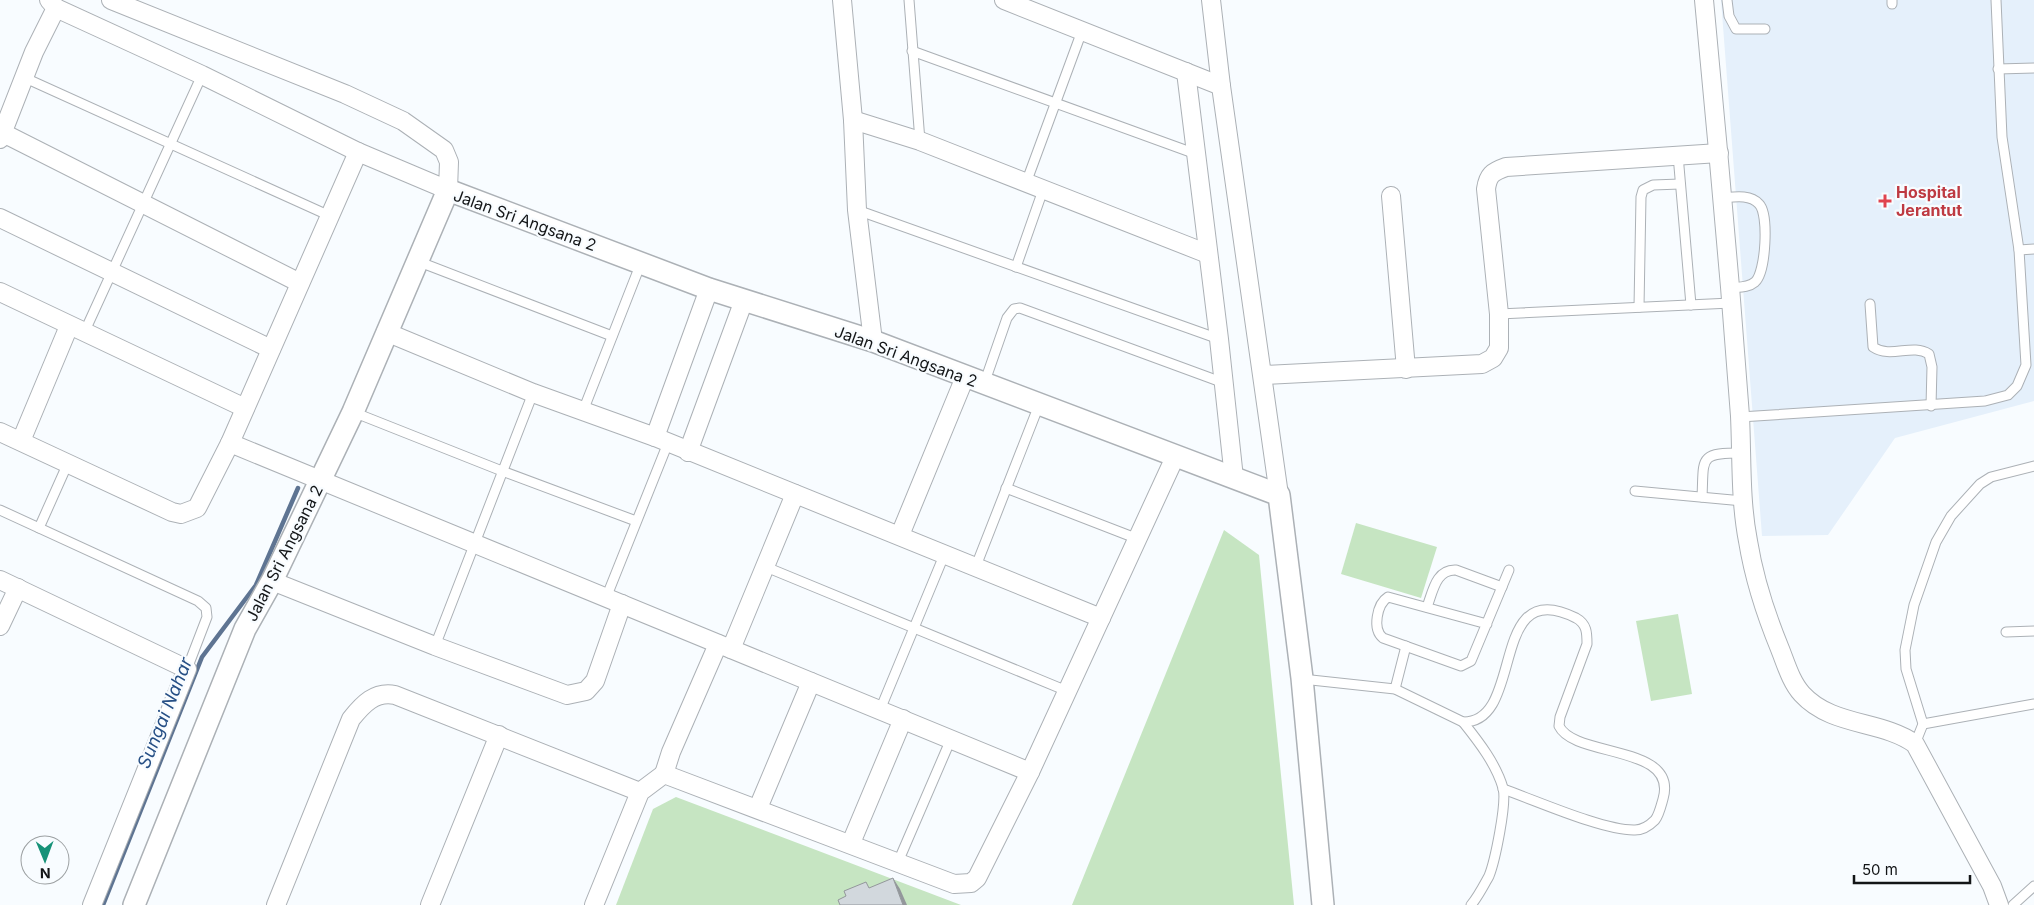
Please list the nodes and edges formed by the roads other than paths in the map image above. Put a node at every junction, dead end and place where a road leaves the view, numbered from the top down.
1 (111, 0) edge
2 (842, 0) edge
3 (909, 0) edge
4 (1004, 0) edge
5 (1211, 0) edge
6 (1704, 0) edge
7 (1727, 0) edge
8 (1996, 0) edge
9 (52, 4) edge
10 (1766, 29) dead end
11 (1082, 31) junction
12 (912, 52) junction
13 (2034, 68) edge
14 (1998, 69) junction
15 (1186, 72) junction
16 (202, 75) junction
17 (23, 77) junction
18 (1221, 86) junction
19 (1055, 104) junction
20 (853, 120) junction
21 (1, 136) edge
22 (920, 141) junction
23 (171, 144) junction
24 (358, 152) junction
25 (1719, 153) junction
26 (1196, 154) junction
27 (1678, 155) junction
28 (1026, 182) junction
29 (1680, 184) junction
30 (448, 190) junction
31 (1043, 190) junction
32 (1391, 196) dead end
33 (1722, 198) junction
34 (143, 204) junction
35 (857, 210) junction
36 (330, 216) junction
37 (0, 218) edge
38 (2034, 249) edge
39 (2019, 250) junction
40 (1208, 254) junction
41 (417, 261) junction
42 (641, 263) junction
43 (1016, 266) junction
44 (112, 272) junction
45 (300, 283) junction
46 (709, 289) junction
47 (0, 292) edge
48 (1730, 295) junction
49 (744, 300) junction
50 (1870, 304) dead end
51 (1691, 305) junction
52 (1639, 307) junction
53 (2034, 313) edge
54 (1499, 314) junction
55 (2024, 314) junction
56 (77, 329) junction
57 (386, 332) junction
58 (612, 336) junction
59 (1220, 339) junction
60 (873, 342) junction
61 (271, 349) junction
62 (1406, 369) junction
63 (1263, 375) junction
64 (975, 380) junction
65 (1224, 383) junction
66 (533, 393) junction
67 (1039, 405) junction
68 (1931, 406) junction
69 (245, 408) junction
70 (583, 411) junction
71 (353, 412) junction
72 (1740, 417) junction
73 (0, 432) edge
74 (662, 440) junction
75 (21, 441) junction
76 (230, 444) junction
77 (688, 452) junction
78 (1741, 454) junction
79 (1175, 457) junction
80 (68, 462) junction
81 (2034, 466) edge
82 (502, 472) junction
83 (1234, 478) junction
84 (320, 481) junction
85 (1006, 488) junction
86 (1635, 491) dead end
87 (795, 494) junction
88 (1279, 495) junction
89 (1702, 497) junction
90 (1743, 501) junction
91 (0, 510) edge
92 (636, 521) junction
93 (39, 528) junction
94 (900, 535) junction
95 (1138, 539) junction
96 (473, 543) junction
97 (945, 554) junction
98 (976, 566) junction
99 (766, 567) junction
100 (1509, 570) dead end
101 (0, 580) edge
102 (272, 581) junction
103 (1502, 587) junction
104 (18, 588) junction
105 (606, 598) junction
106 (622, 604) junction
107 (1427, 607) junction
108 (1101, 618) junction
109 (1487, 624) junction
110 (0, 626) edge
111 (914, 628) junction
112 (2034, 631) edge
113 (2006, 632) dead end
114 (435, 646) junction
115 (1406, 646) junction
116 (725, 647) junction
117 (187, 668) junction
118 (1302, 678) junction
119 (811, 682) junction
120 (1396, 689) junction
121 (1067, 691) junction
122 (2034, 704) edge
123 (880, 710) junction
124 (903, 720) junction
125 (1463, 722) junction
126 (1923, 724) junction
127 (499, 735) junction
128 (951, 739) junction
129 (1915, 744) junction
130 (1030, 772) junction
131 (664, 774) junction
132 (1503, 789) junction
133 (640, 792) junction
134 (758, 808) junction
135 (851, 843) junction
136 (898, 862) junction
137 (2034, 886) edge
138 (136, 904) edge
139 (92, 905) edge
140 (276, 905) edge
141 (430, 905) edge
142 (594, 905) edge
143 (1323, 905) edge
144 (1471, 905) edge
145 (1999, 905) edge
146 (2013, 905) edge

1 - 30 street
2 - 20 street
3 - 12 lane
4 - 11 street
5 - 18 street
6 - 25 street
7 - 10 lane
8 - 14 lane
9 - 16 street
9 - 17 street
11 - 15 street
11 - 19 lane
12 - 19 lane
12 - 22 lane
13 - 14 lane
14 - 39 lane
15 - 18 street
15 - 26 street
16 - 23 lane
16 - 24 street
17 - 21 street
17 - 23 lane
18 - 63 street
19 - 26 lane
19 - 28 lane
20 - 22 street
20 - 35 street
21 - 34 street
22 - 28 street
23 - 34 lane
23 - 36 lane
24 - 30 street
24 - 36 street
25 - 27 street
25 - 33 street
26 - 40 street
27 - 29 lane
27 - 54 street
28 - 31 street
29 - 51 lane
29 - 52 lane
30 - 41 street, Jalan Sri Angsana 2
30 - 42 street, Jalan Sri Angsana 2
31 - 40 street
31 - 43 lane
32 - 62 street
33 - 48 street
33 - 48 lane
34 - 44 lane
34 - 45 street
35 - 43 lane
35 - 60 street
36 - 45 street
37 - 44 street
38 - 39 lane
39 - 55 lane
40 - 59 street
41 - 57 street, Jalan Sri Angsana 2
41 - 58 lane
42 - 46 street, Jalan Sri Angsana 2
42 - 58 lane
43 - 59 lane
44 - 56 lane
44 - 61 street
45 - 61 street
46 - 49 street, Jalan Sri Angsana 2
46 - 74 street
47 - 56 street
48 - 51 lane
48 - 72 street
49 - 60 street, Jalan Sri Angsana 2
49 - 77 street
50 - 68 lane
51 - 52 lane
52 - 54 lane
53 - 55 lane
54 - 62 street
55 - 68 lane
56 - 69 street
56 - 75 street
57 - 66 street
57 - 71 street, Jalan Sri Angsana 2
58 - 70 lane
59 - 65 street
60 - 64 street, Jalan Sri Angsana 2
61 - 69 street
62 - 63 street
63 - 88 street
64 - 65 lane
64 - 67 street, Jalan Sri Angsana 2
64 - 94 street
65 - 83 street
66 - 70 street
66 - 82 lane
67 - 79 street, Jalan Sri Angsana 2
67 - 85 lane
68 - 72 lane
69 - 76 street
70 - 74 street
71 - 82 lane
71 - 84 street, Jalan Sri Angsana 2
72 - 78 street
73 - 75 street
74 - 77 street
74 - 92 lane
75 - 80 street
76 - 80 street
76 - 84 street
77 - 87 street
78 - 89 lane
78 - 90 street
79 - 83 street, Jalan Sri Angsana 2
79 - 95 street
80 - 93 lane
81 - 126 lane
82 - 92 lane
82 - 96 lane
83 - 88 street, Jalan Sri Angsana 2
84 - 96 street
84 - 102 street, Jalan Sri Angsana 2
85 - 95 lane
85 - 98 lane
86 - 89 lane
87 - 94 street
87 - 99 street
88 - 118 street
89 - 90 lane
90 - 129 street
91 - 93 lane
92 - 105 lane
93 - 117 lane
94 - 97 street
95 - 108 street
96 - 105 street
96 - 114 lane
97 - 98 street
97 - 111 lane
98 - 108 street
99 - 111 lane
99 - 116 street
100 - 103 lane
101 - 104 street
102 - 114 street
102 - 138 street, Jalan Sri Angsana 2
103 - 107 lane
103 - 109 lane
104 - 110 street
104 - 117 street
105 - 106 street
106 - 114 street
106 - 116 street
107 - 109 lane
107 - 115 lane
108 - 121 street
109 - 115 lane
111 - 121 lane
111 - 123 lane
112 - 113 lane
115 - 120 lane
116 - 119 street
116 - 131 street
117 - 139 street
118 - 120 lane
118 - 143 street
119 - 123 street
119 - 134 street
120 - 125 lane
121 - 130 street
122 - 126 lane
123 - 124 street
124 - 128 street
124 - 135 street
125 - 132 lane
125 - 132 lane
126 - 129 lane
127 - 133 street
127 - 140 street
127 - 141 street
128 - 130 street
128 - 136 lane
129 - 145 street
130 - 136 street
131 - 133 street
131 - 134 street
132 - 144 lane
133 - 142 street
134 - 135 street
135 - 136 street
137 - 146 lane

